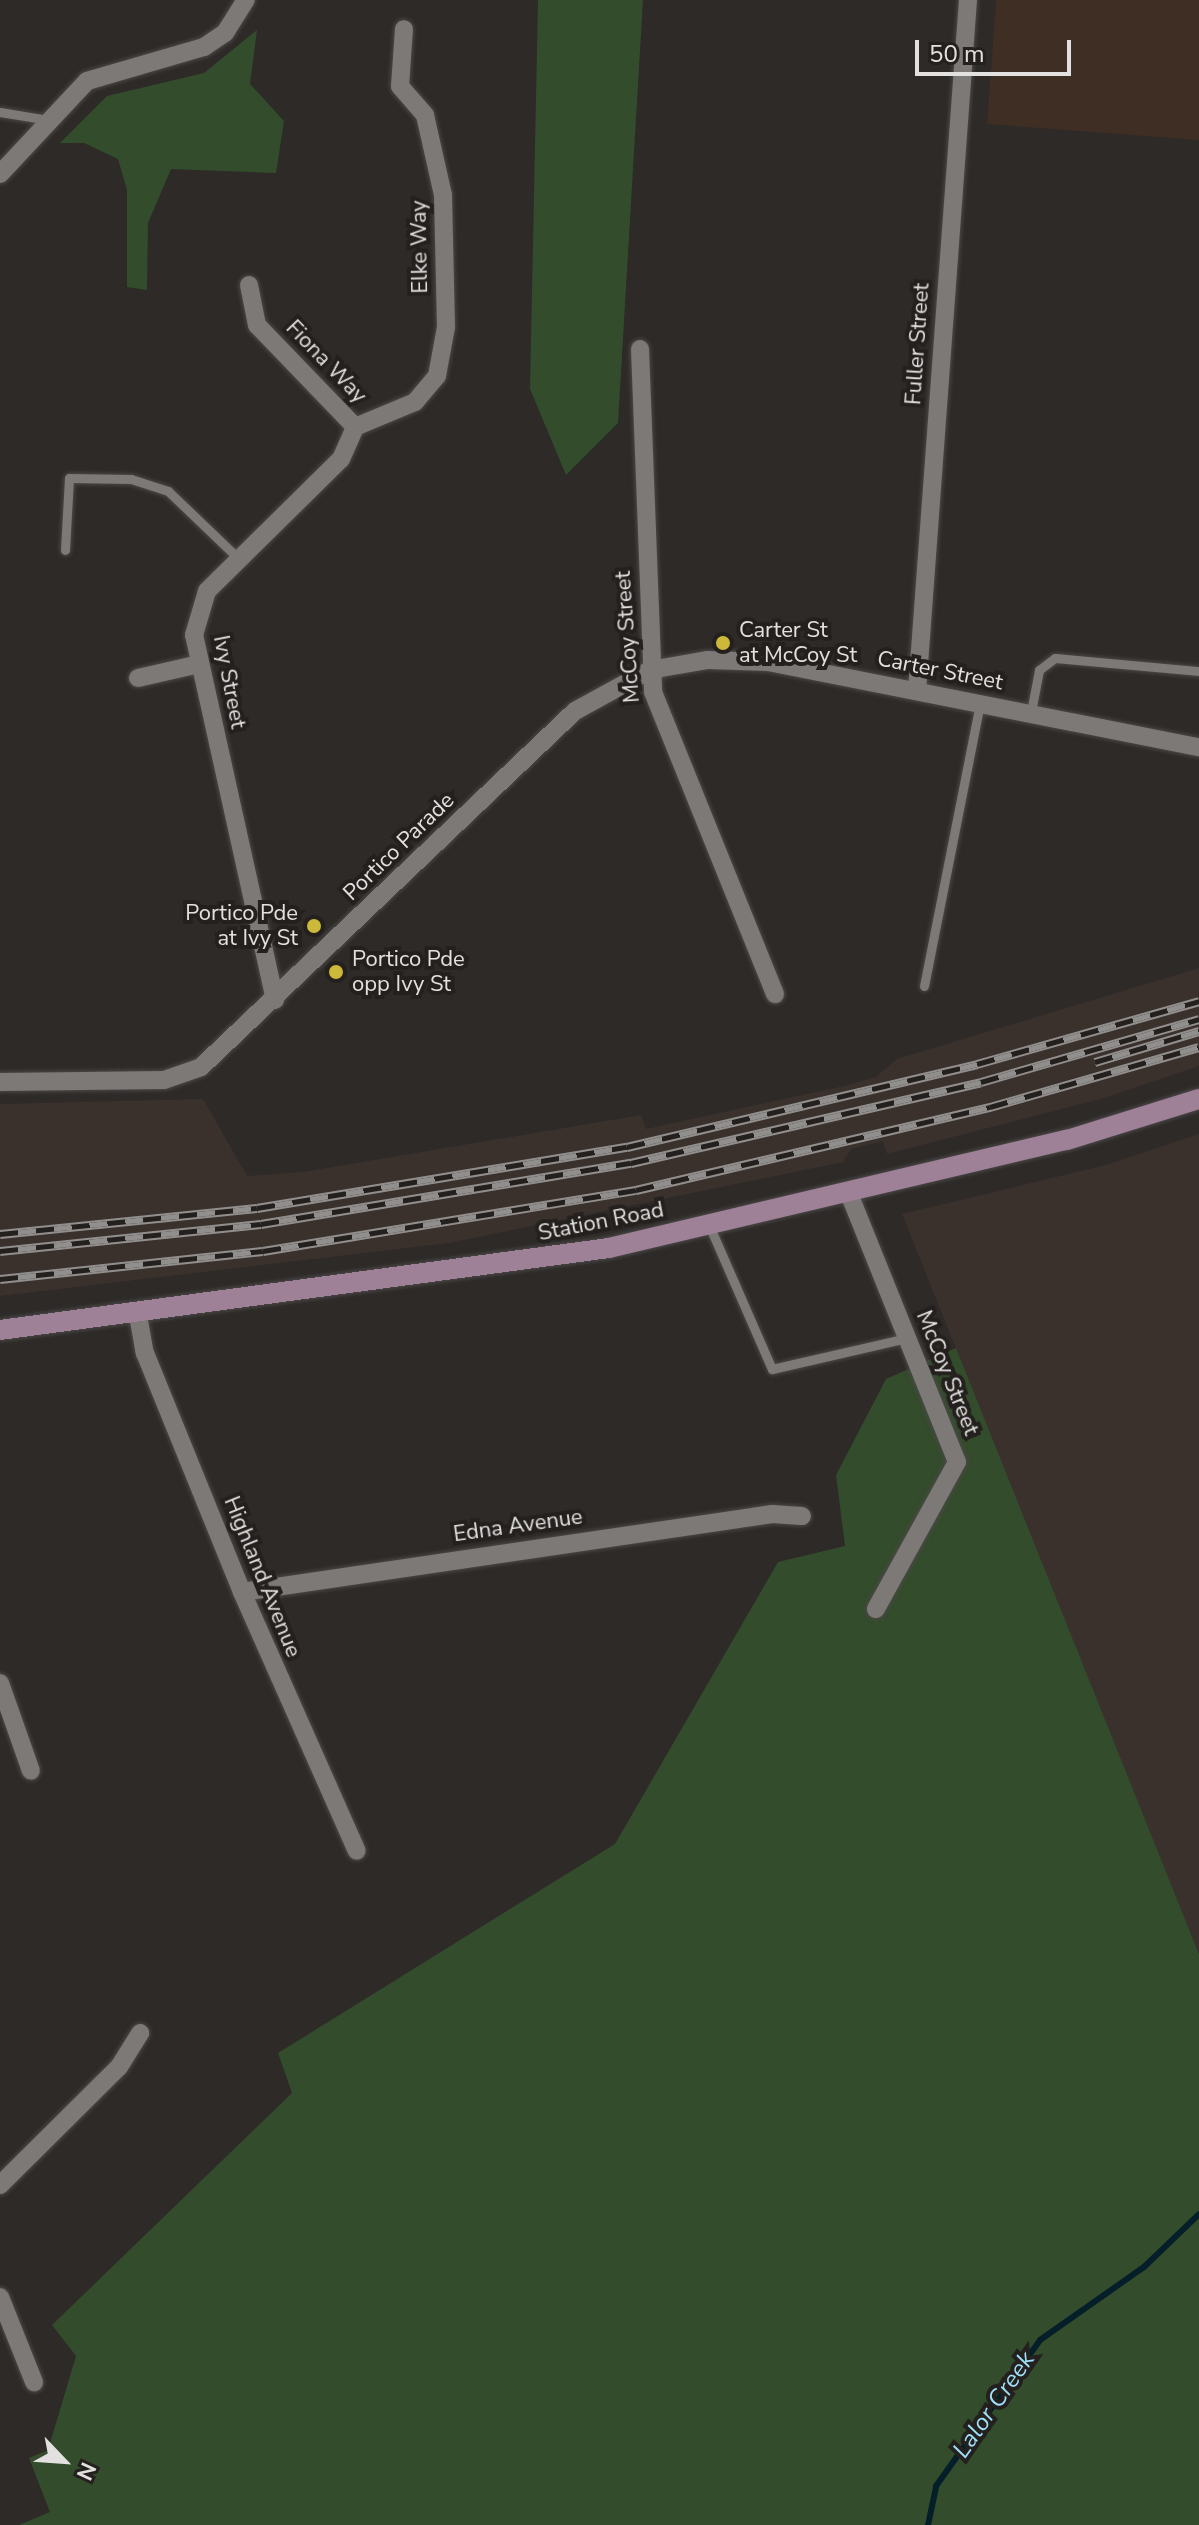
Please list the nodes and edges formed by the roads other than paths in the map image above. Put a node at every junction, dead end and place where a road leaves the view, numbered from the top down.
1 (246, 0) edge
2 (968, 0) edge
3 (404, 29) dead end
4 (0, 112) edge
5 (49, 120) junction
6 (0, 174) edge
7 (249, 285) dead end
8 (640, 349) dead end
9 (355, 427) junction
10 (65, 550) dead end
11 (239, 559) junction
12 (199, 664) junction
13 (650, 670) junction
14 (1199, 671) edge
15 (138, 678) dead end
16 (917, 691) junction
17 (980, 703) junction
18 (1031, 712) junction
19 (1199, 747) edge
20 (924, 986) dead end
21 (775, 994) dead end
22 (275, 1000) junction
23 (0, 1082) edge
24 (1199, 1099) edge
25 (848, 1191) junction
26 (709, 1225) junction
27 (138, 1315) junction
28 (0, 1330) edge
29 (907, 1338) junction
30 (802, 1516) dead end
31 (242, 1592) junction
32 (876, 1609) dead end
33 (0, 1683) edge
34 (31, 1771) dead end
35 (357, 1851) dead end
36 (140, 2033) dead end
37 (0, 2185) edge
38 (0, 2297) edge
39 (34, 2382) dead end

1 - 5 street
2 - 16 street, Fuller Street
3 - 9 street, Elke Way
4 - 5 lane
5 - 6 street
7 - 9 street, Fiona Way
8 - 13 street, McCoy Street
9 - 11 street, Ivy Street
10 - 11 lane
11 - 12 street, Ivy Street
12 - 15 street
12 - 22 street, Ivy Street
13 - 16 street, Carter Street
13 - 21 street, McCoy Street
13 - 22 street, Portico Parade
14 - 18 lane, Carter Street
16 - 17 street, Carter Street
17 - 18 street, Carter Street
17 - 20 lane
18 - 19 street, Carter Street
22 - 23 street, Portico Parade
24 - 25 main road, Station Road
25 - 26 main road, Station Road
25 - 29 street, McCoy Street
26 - 27 main road, Station Road
26 - 29 lane
27 - 28 main road, Station Road
27 - 31 street, Highland Avenue
29 - 32 street, McCoy Street
30 - 31 street, Edna Avenue
31 - 35 street, Highland Avenue
33 - 34 street
36 - 37 street
38 - 39 street

